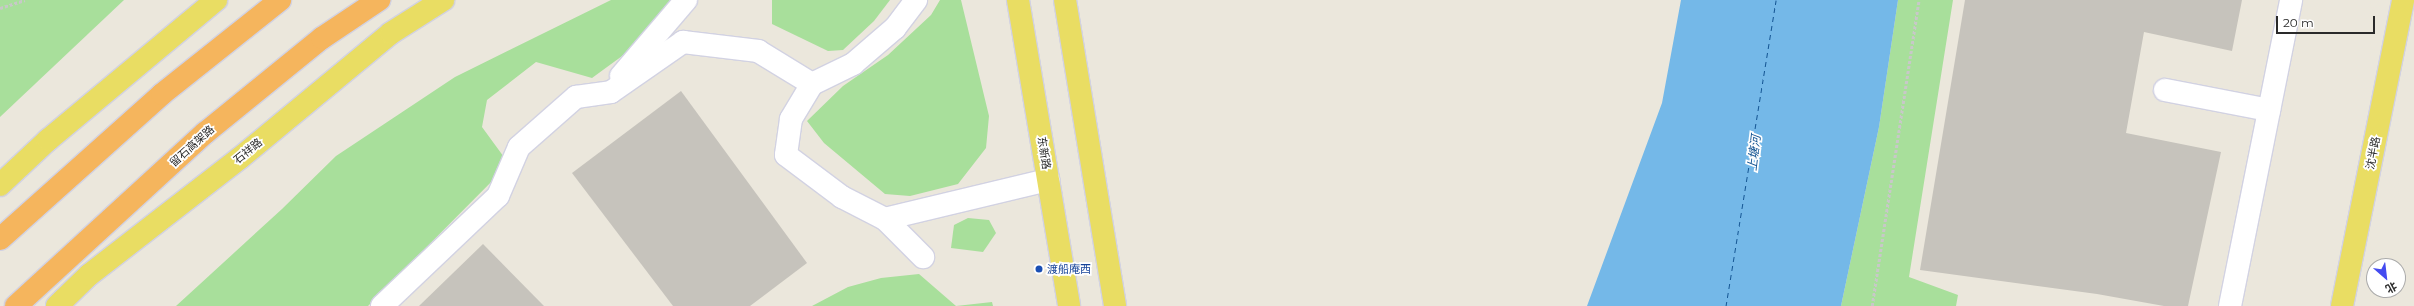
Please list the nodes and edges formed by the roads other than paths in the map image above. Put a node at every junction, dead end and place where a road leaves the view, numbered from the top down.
1 (216, 0) edge
2 (280, 0) edge
3 (379, 0) edge
4 (443, 0) edge
5 (686, 0) edge
6 (916, 0) edge
7 (1018, 0) edge
8 (1065, 0) edge
9 (2291, 0) edge
10 (2403, 0) edge
11 (812, 84) junction
12 (2165, 90) dead end
13 (611, 92) junction
14 (2269, 110) junction
15 (1048, 180) junction
16 (0, 185) edge
17 (885, 219) junction
18 (0, 240) edge
19 (923, 256) dead end
20 (16, 306) edge
21 (57, 306) edge
22 (382, 306) edge
23 (1070, 306) edge
24 (1115, 306) edge
25 (2230, 306) edge
26 (2342, 306) edge

1 - 16 main road
2 - 18 highway
3 - 20 highway, 留石高架路
4 - 21 main road, 石祥路
5 - 13 street
6 - 11 street
7 - 15 main road, 东新路
8 - 24 main road
9 - 14 street
10 - 26 main road, 沈半路
11 - 13 street
11 - 17 street
12 - 14 street
13 - 22 street
14 - 25 street
15 - 17 street
15 - 23 main road, 东新路
17 - 19 street

